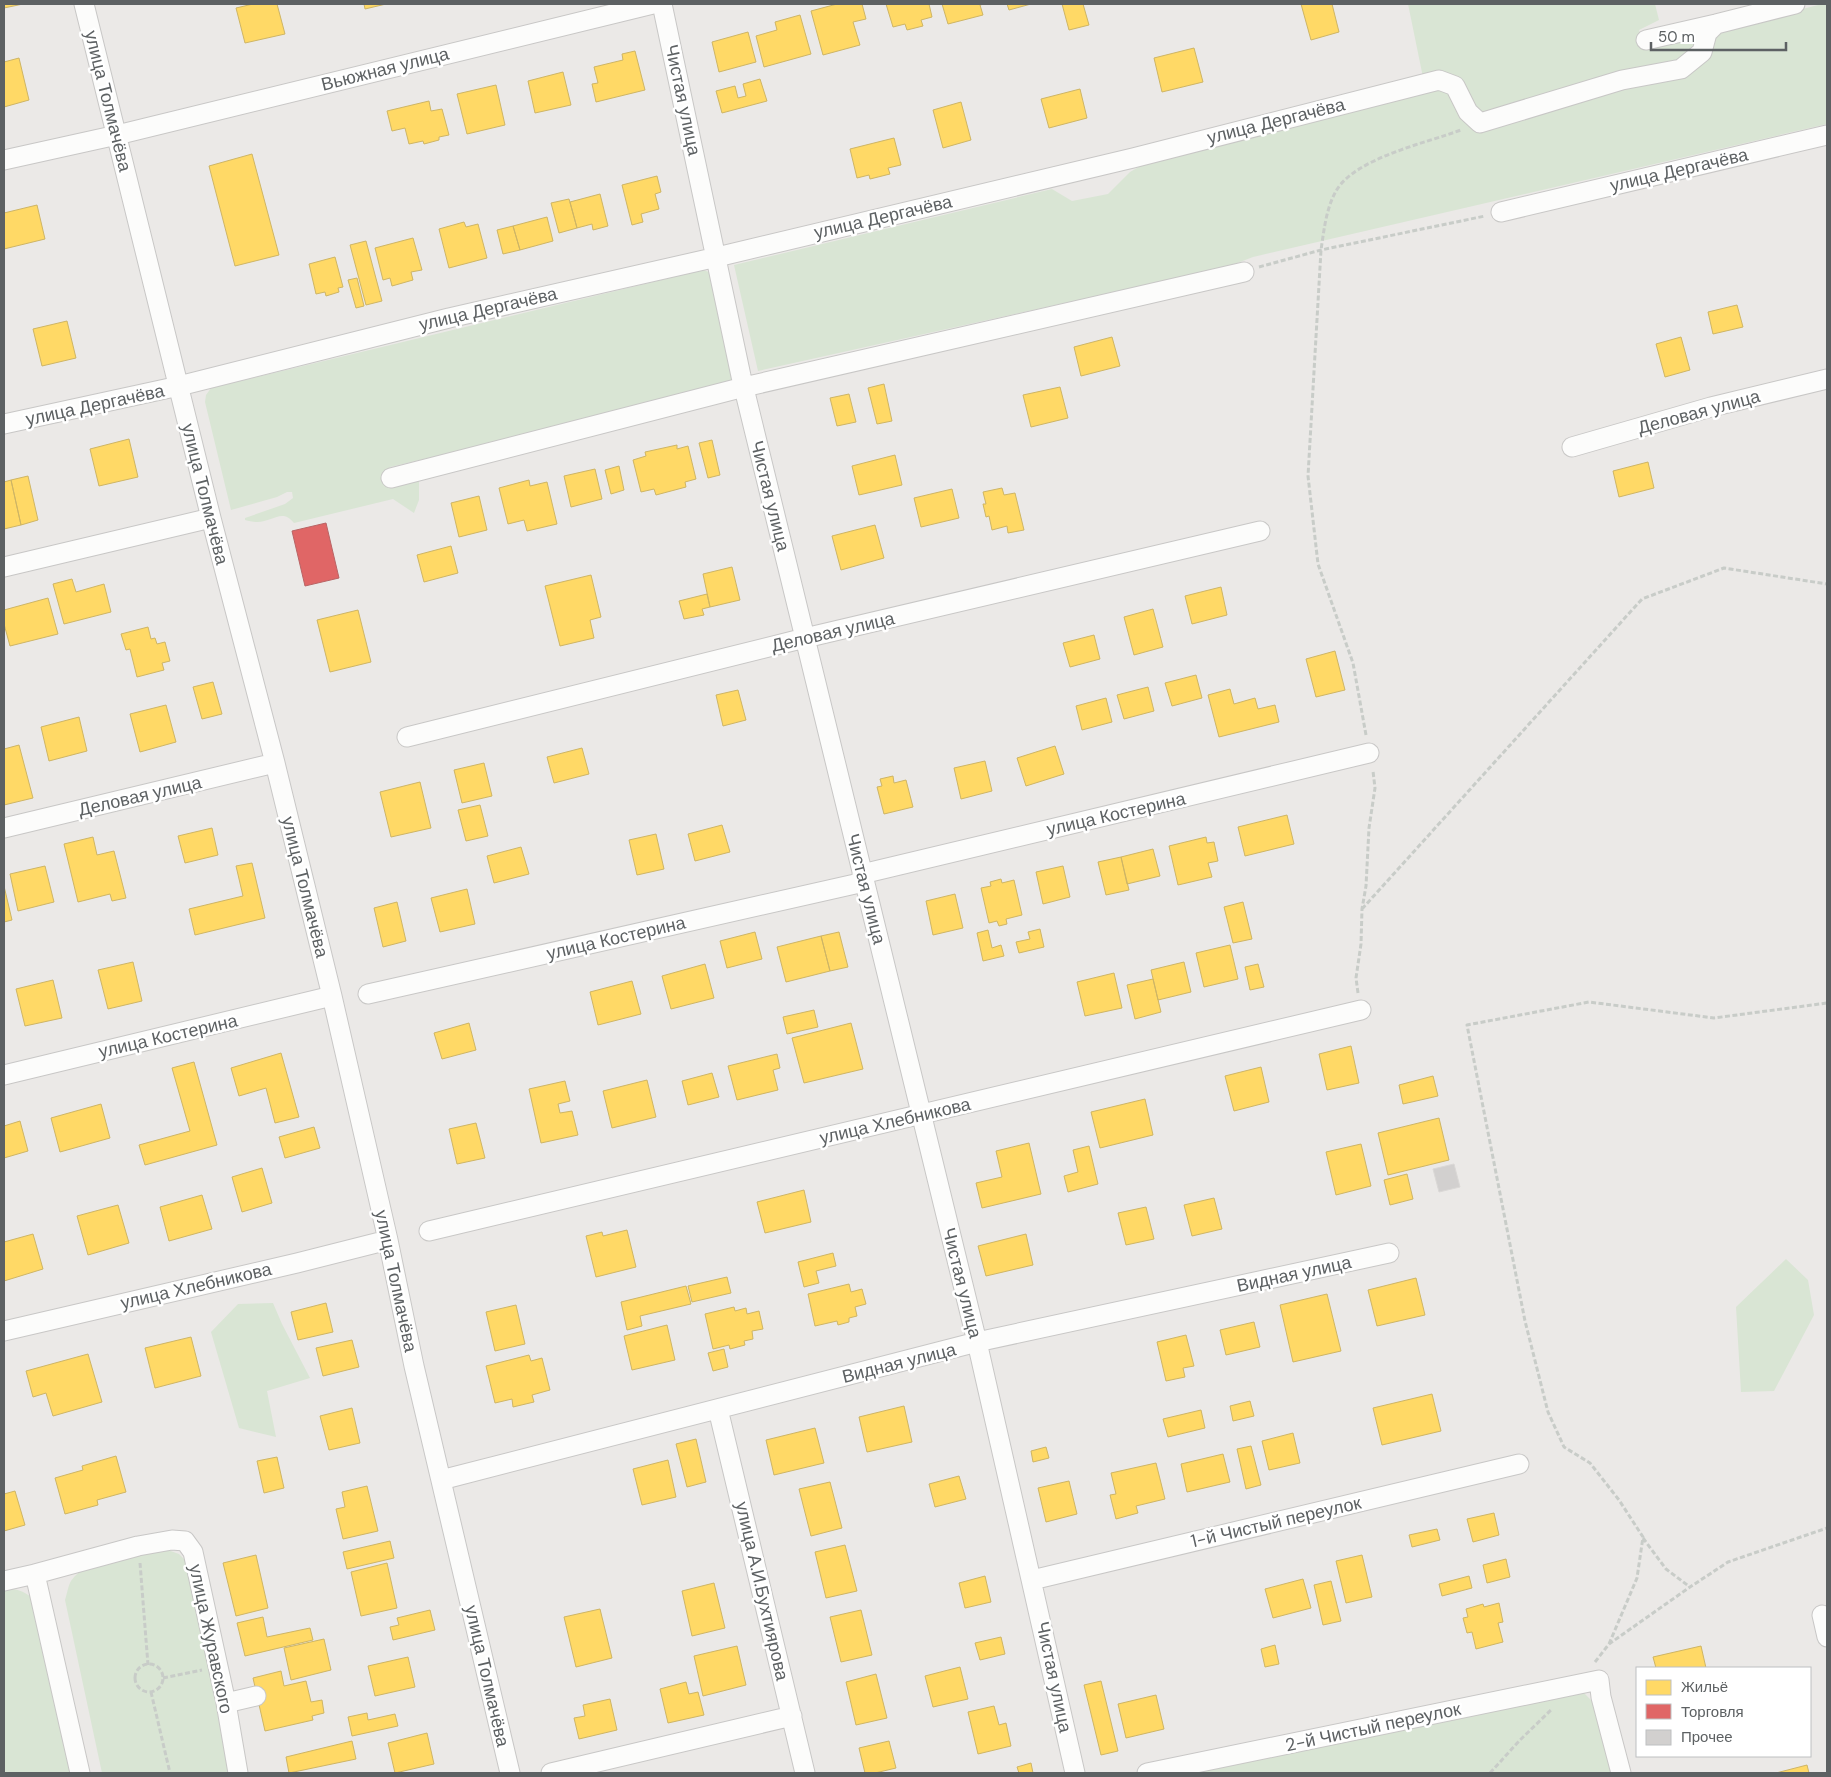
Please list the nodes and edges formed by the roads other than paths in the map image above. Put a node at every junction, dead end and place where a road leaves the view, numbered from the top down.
1 (84, 4) edge
2 (653, 4) edge
3 (662, 4) edge
4 (1795, 4) edge
5 (1716, 24) junction
6 (1646, 40) dead end
7 (117, 135) junction
8 (1827, 135) edge
9 (4, 160) edge
10 (1501, 212) road end
11 (717, 257) junction
12 (1244, 272) road end
13 (1827, 379) edge
14 (178, 386) junction
15 (744, 387) junction
16 (4, 424) edge
17 (1572, 447) dead end
18 (391, 478) dead end
19 (211, 518) junction
20 (1260, 531) dead end
21 (4, 567) edge
22 (805, 638) junction
23 (407, 736) dead end
24 (1369, 753) road end
25 (276, 763) junction
26 (4, 828) edge
27 (863, 878) junction
28 (368, 994) dead end
29 (332, 996) junction
30 (1361, 1010) road end
31 (4, 1075) edge
32 (921, 1115) junction
33 (429, 1230) dead end
34 (388, 1240) junction
35 (1389, 1253) dead end
36 (4, 1332) edge
37 (977, 1342) junction
38 (718, 1409) junction
39 (1519, 1464) dead end
40 (441, 1480) junction
41 (35, 1574) junction
42 (1032, 1580) junction
43 (4, 1581) edge
44 (1822, 1615) dead end
45 (1827, 1637) edge
46 (256, 1696) dead end
47 (226, 1703) junction
48 (792, 1716) junction
49 (80, 1773) edge
50 (238, 1773) edge
51 (510, 1773) edge
52 (551, 1773) edge
53 (805, 1773) edge
54 (1075, 1773) edge
55 (1147, 1773) edge
56 (1621, 1773) edge

1 - 7 street, улица Толмачёва
2 - 7 street, Вьюжная улица
3 - 11 street, Чистая улица
4 - 5 street
5 - 6 street
5 - 11 street, улица Дергачёва
7 - 9 street, Вьюжная улица
7 - 14 street, улица Толмачёва
8 - 10 street, улица Дергачёва
11 - 14 street, улица Дергачёва
11 - 15 street, Чистая улица
12 - 15 street
13 - 17 street, Деловая улица
14 - 16 street, улица Дергачёва
14 - 19 street, улица Толмачёва
15 - 18 street
15 - 22 street, Чистая улица
19 - 21 street
19 - 25 street, улица Толмачёва
20 - 22 street, Деловая улица
22 - 23 street, Деловая улица
22 - 27 street, Чистая улица
24 - 27 street, улица Костерина
25 - 26 street, Деловая улица
25 - 29 street, улица Толмачёва
27 - 28 street, улица Костерина
27 - 32 street, Чистая улица
29 - 31 street, улица Костерина
29 - 34 street, улица Толмачёва
30 - 32 street, улица Хлебникова
32 - 33 street, улица Хлебникова
32 - 37 street, Чистая улица
34 - 36 street, улица Хлебникова
34 - 40 street, улица Толмачёва
35 - 37 street, Видная улица
37 - 38 street, Видная улица
37 - 42 street, Чистая улица
38 - 40 street, Видная улица
38 - 48 street, улица А.И.Бухтиярова
39 - 42 street, 1-й Чистый переулок
40 - 51 street, улица Толмачёва
41 - 43 street, улица Журавского
41 - 47 street, улица Журавского
41 - 49 street
42 - 54 street, Чистая улица
44 - 45 street
46 - 47 street
47 - 50 street, улица Журавского
48 - 52 street
48 - 53 street, улица А.И.Бухтиярова
55 - 56 street, 2-й Чистый переулок

